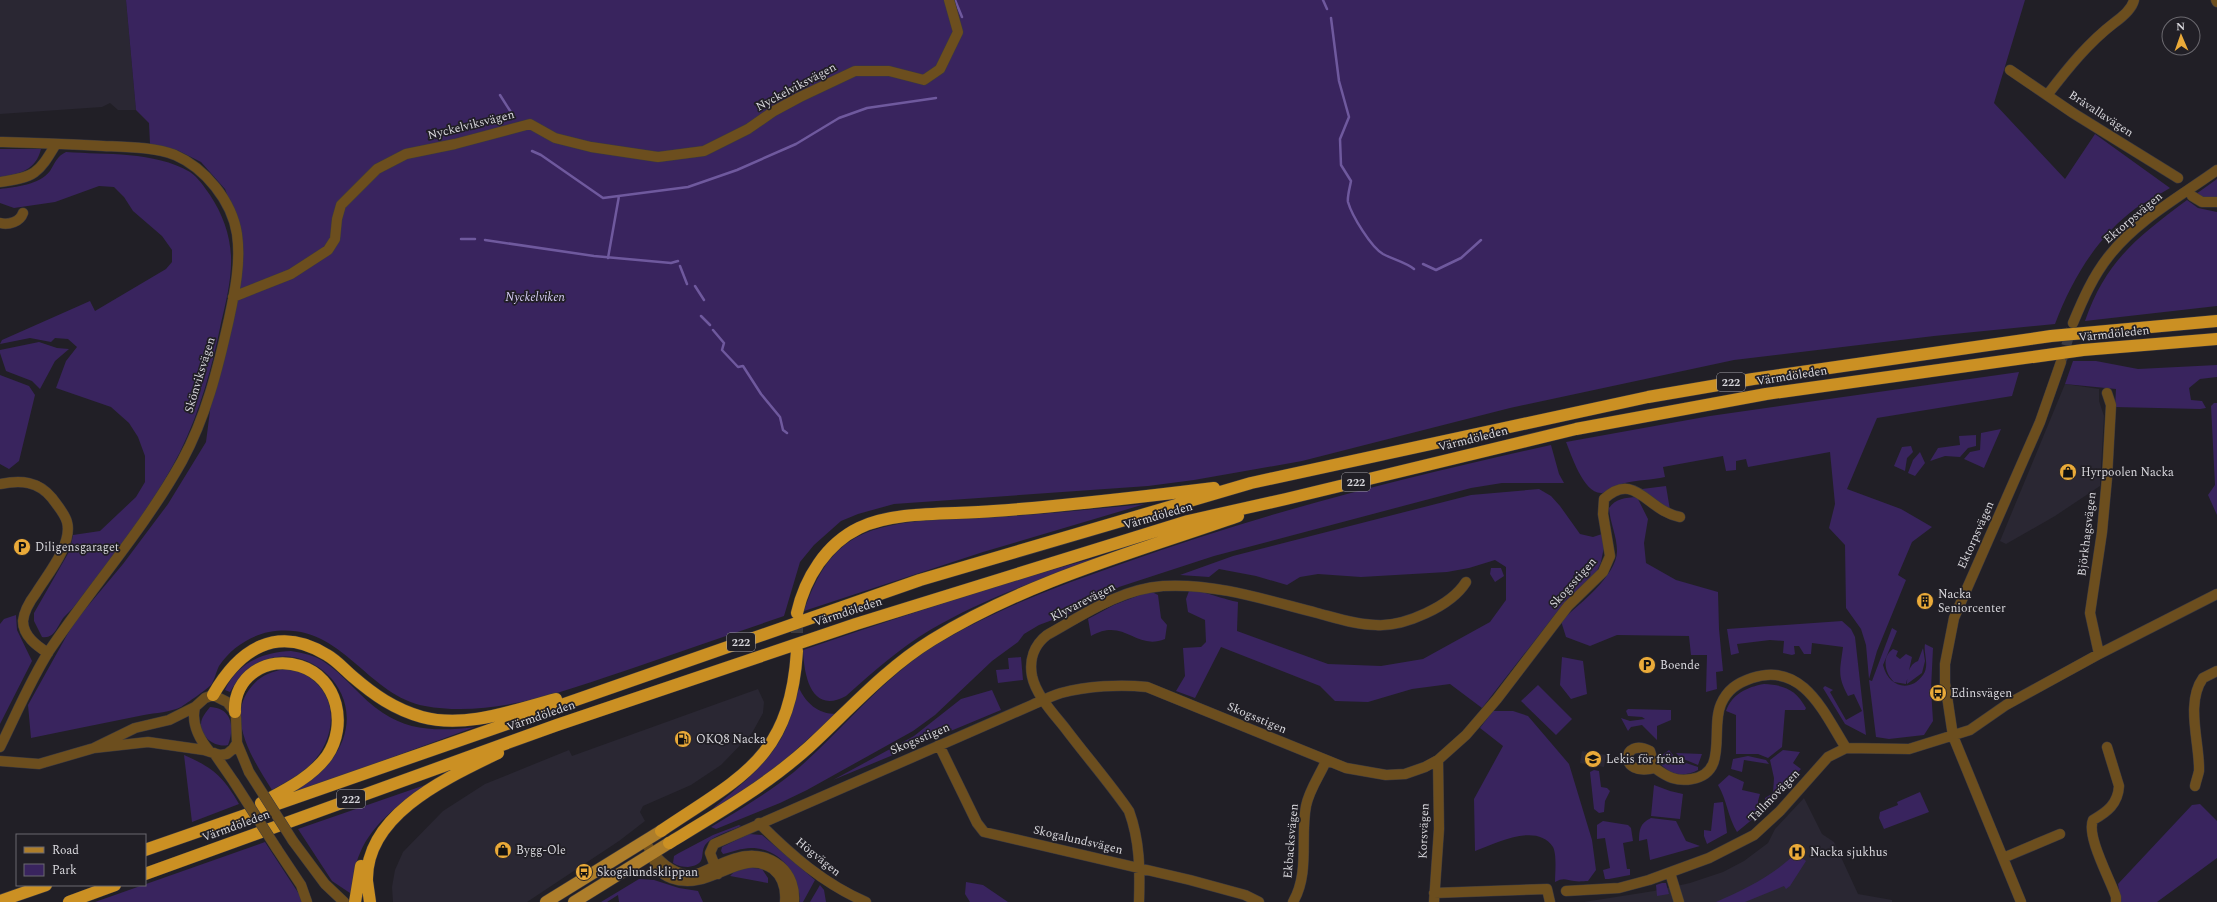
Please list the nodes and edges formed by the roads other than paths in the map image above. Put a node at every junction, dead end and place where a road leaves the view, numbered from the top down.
1 (949, 0) edge
2 (2134, 0) edge
3 (2010, 70) dead end
4 (2048, 94) junction
5 (0, 142) edge
6 (56, 144) junction
7 (2217, 170) edge
8 (2178, 178) dead end
9 (0, 182) edge
10 (2192, 196) dead end
11 (2217, 202) edge
12 (23, 213) dead end
13 (0, 223) edge
14 (233, 297) junction
15 (2217, 321) edge
16 (2073, 323) tunnel mouth
17 (2217, 339) edge
18 (2061, 362) tunnel mouth
19 (2107, 393) dead end
20 (1251, 483) junction
21 (0, 484) edge
22 (1286, 500) junction
23 (1680, 517) dead end
24 (1466, 582) dead end
25 (2217, 594) edge
26 (797, 614) tunnel mouth
27 (797, 651) tunnel mouth
28 (48, 653) junction
29 (2099, 654) junction
30 (2217, 671) edge
31 (645, 676) junction
32 (213, 695) junction
33 (1044, 700) junction
34 (195, 706) junction
35 (235, 712) junction
36 (557, 724) junction
37 (1953, 736) junction
38 (237, 743) junction
39 (939, 745) junction
40 (0, 747) edge
41 (2107, 747) dead end
42 (94, 748) junction
43 (1846, 748) junction
44 (212, 752) junction
45 (1438, 760) junction
46 (0, 761) edge
47 (1326, 761) junction
48 (1655, 768) dead end
49 (2196, 786) dead end
50 (405, 807) junction
51 (236, 818) junction
52 (759, 823) junction
53 (661, 831) joint
54 (2060, 834) dead end
55 (644, 841) junction
56 (669, 843) joint
57 (146, 850) edge
58 (652, 853) junction
59 (2003, 858) junction
60 (1141, 868) junction
61 (717, 870) junction
62 (1670, 873) junction
63 (146, 874) edge
64 (43, 886) edge
65 (112, 886) edge
66 (1566, 892) dead end
67 (1434, 898) edge
68 (0, 901) edge
69 (69, 902) edge
70 (307, 902) edge
71 (344, 902) edge
72 (355, 902) edge
73 (370, 902) edge
74 (546, 902) edge
75 (574, 902) edge
76 (785, 902) edge
77 (794, 902) edge
78 (866, 902) edge
79 (1138, 902) edge
80 (1259, 902) edge
81 (1293, 902) edge
82 (1550, 902) edge
83 (1679, 902) edge
84 (2021, 902) edge
85 (2116, 902) edge

1 - 14 street, Nyckelviksvägen
2 - 4 street
3 - 4 street, Bråvallavägen
4 - 8 street, Bråvallavägen
5 - 6 street, Skönviksvägen
6 - 9 street
6 - 14 street, Skönviksvägen
7 - 16 street, Ektorpsvägen
10 - 11 street
12 - 13 street
14 - 28 street, Skönviksvägen
15 - 20 highway, Värmdöleden / 222
17 - 22 highway, Värmdöleden / 222
18 - 37 street, Ektorpsvägen
19 - 29 street, Björkhagsvägen
20 - 26 highway
20 - 31 highway, Värmdöleden / 222
21 - 28 street
22 - 36 highway, Värmdöleden / 222
22 - 56 highway
23 - 45 street, Skogsstigen
24 - 33 street, Klyvarevägen
25 - 29 street
27 - 53 highway
28 - 40 street, Skönviksvägen
29 - 37 street
30 - 49 street
31 - 32 highway
31 - 51 highway, Värmdöleden / 222
32 - 34 street
32 - 35 street
33 - 39 street, Skogsstigen
33 - 47 street, Skogsstigen
33 - 60 street, Klyvarevägen
34 - 42 street
34 - 44 street
35 - 38 street
35 - 51 highway
36 - 50 highway
36 - 63 highway, Värmdöleden / 222
37 - 43 street
37 - 59 street, Ektorpsvägen
38 - 44 street
38 - 71 street, bridge
39 - 52 street, Skogsstigen
39 - 60 street, Skogalundsvägen
41 - 85 street
42 - 44 street
42 - 46 street
43 - 48 street
43 - 62 street, Tallmovägen
44 - 70 street, bridge
45 - 47 street, Skogsstigen
45 - 67 street, Korsvägen
47 - 81 street, Ekbacksvägen
50 - 72 highway
50 - 73 highway
51 - 57 highway, Värmdöleden / 222
52 - 61 street, Skogsstigen
52 - 78 street, Högvägen
53 - 55 main road
54 - 59 street
55 - 58 street
55 - 74 main road
56 - 58 main road
58 - 61 street
58 - 75 main road
59 - 84 street, Ektorpsvägen
60 - 79 street, Klyvarevägen
60 - 80 street, Skogalundsvägen
61 - 76 street
61 - 77 street
62 - 66 street, Tallmovägen
62 - 83 street
64 - 68 highway
65 - 69 highway
67 - 82 street

